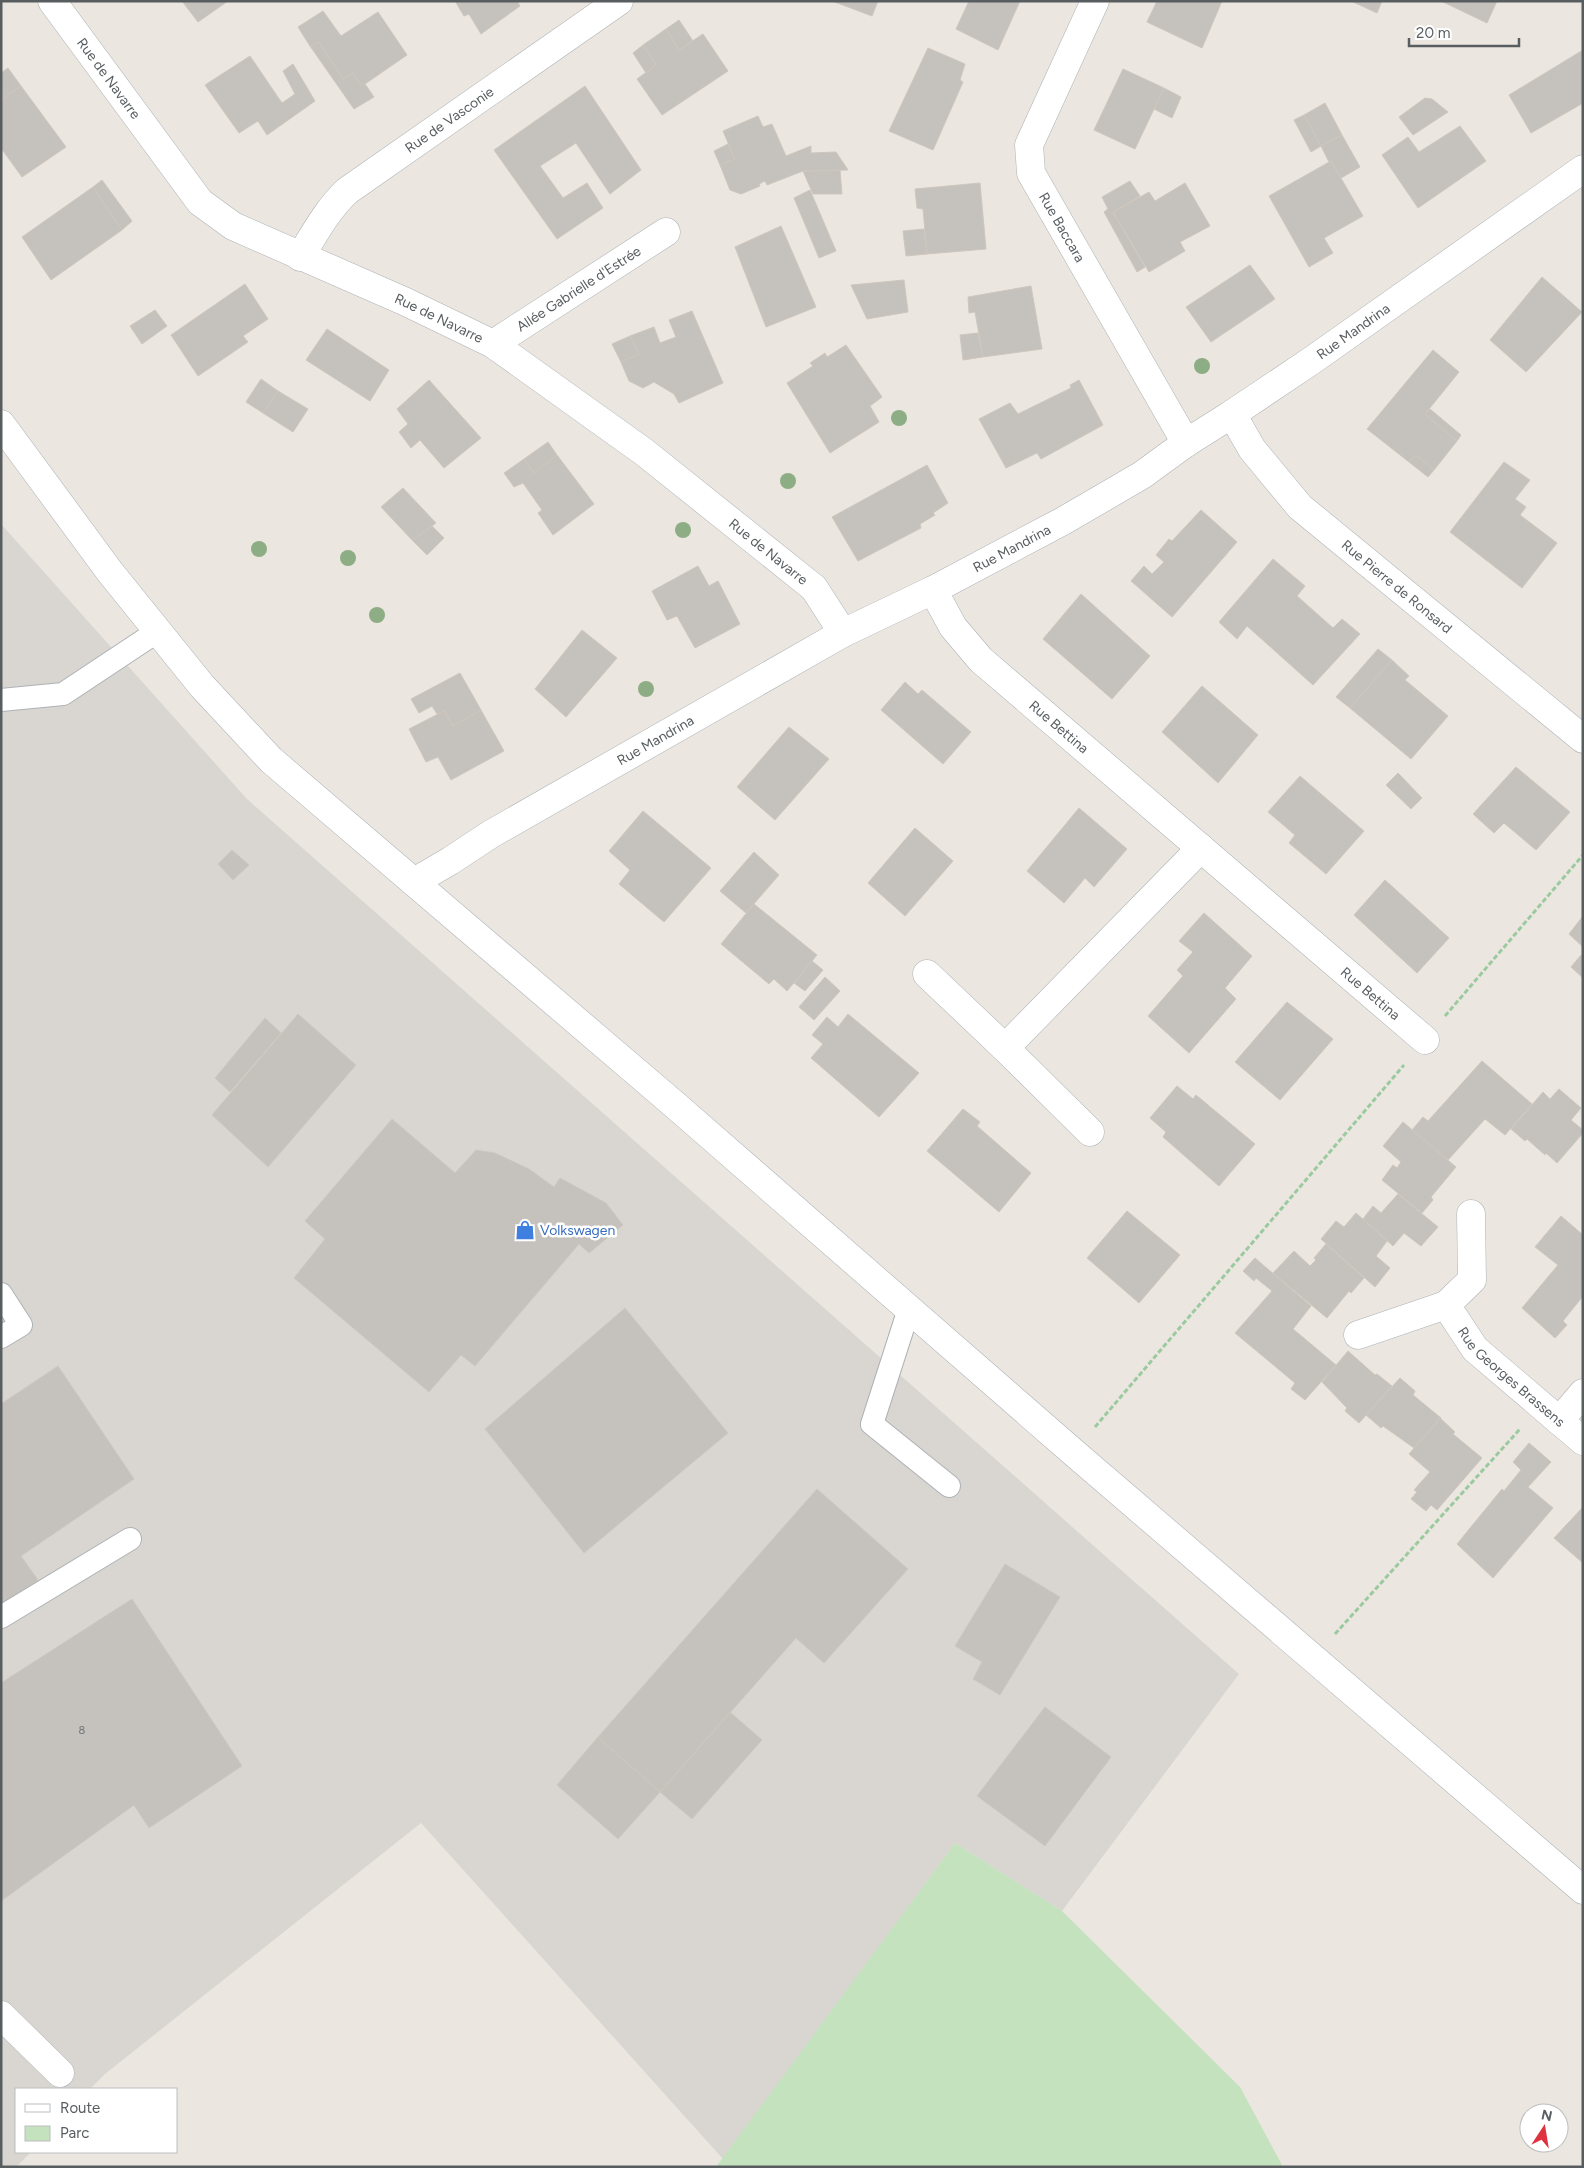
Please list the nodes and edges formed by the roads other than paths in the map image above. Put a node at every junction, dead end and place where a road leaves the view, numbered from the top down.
1 (52, 1) edge
2 (619, 1) edge
3 (1095, 1) edge
4 (1583, 170) edge
5 (666, 232) dead end
6 (300, 257) junction
7 (493, 344) junction
8 (1232, 414) junction
9 (1, 424) edge
10 (1186, 442) junction
11 (933, 590) junction
12 (158, 631) junction
13 (843, 634) junction
14 (1, 700) edge
15 (1583, 739) edge
16 (1201, 848) junction
17 (414, 882) junction
18 (927, 974) dead end
19 (1425, 1040) road end
20 (1005, 1048) junction
21 (1090, 1132) dead end
22 (1471, 1214) dead end
23 (1, 1294) edge
24 (1446, 1305) junction
25 (909, 1309) junction
26 (1358, 1335) dead end
27 (1, 1337) edge
28 (1583, 1393) edge
29 (1550, 1413) junction
30 (1583, 1441) edge
31 (949, 1486) dead end
32 (130, 1539) dead end
33 (1, 1617) edge
34 (1583, 1890) edge
35 (1, 2015) edge
36 (60, 2073) dead end

1 - 6 street, Rue de Navarre
2 - 6 street, Rue de Vasconie
3 - 10 street, Rue Baccara
4 - 8 street, Rue Mandrina
5 - 7 street, Allée Gabrielle d'Estrée
6 - 7 street, Rue de Navarre
7 - 13 street, Rue de Navarre
8 - 10 street, Rue Mandrina
8 - 15 street, Rue Pierre de Ronsard
9 - 12 street
10 - 11 street, Rue Mandrina
11 - 13 street, Rue Mandrina
11 - 16 street, Rue Bettina
12 - 14 lane
12 - 17 street
13 - 17 street, Rue Mandrina
16 - 19 street, Rue Bettina
16 - 20 street
17 - 25 street
18 - 20 street
20 - 21 street
22 - 24 street
23 - 27 lane
24 - 26 street
24 - 29 street, Rue Georges Brassens
25 - 31 lane
25 - 34 street
28 - 29 street
29 - 30 street, Rue Georges Brassens
32 - 33 lane
35 - 36 street

